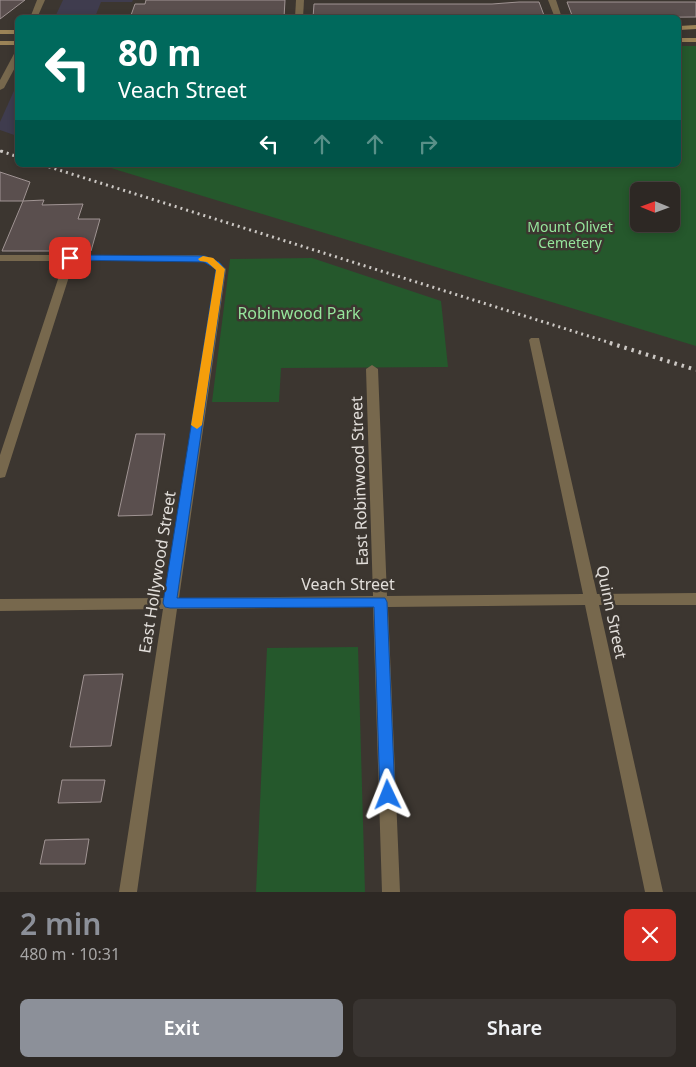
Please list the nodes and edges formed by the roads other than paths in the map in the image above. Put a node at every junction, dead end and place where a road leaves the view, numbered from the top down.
1 (42, 0) edge
2 (300, 0) edge
3 (552, 0) edge
4 (34, 15) edge
5 (299, 15) edge
6 (558, 15) edge
7 (681, 28) edge
8 (696, 28) edge
9 (15, 32) edge
10 (1, 33) edge
11 (681, 40) edge
12 (696, 40) edge
13 (0, 43) edge
14 (15, 43) edge
15 (15, 60) edge
16 (0, 88) edge
17 (0, 258) edge
18 (70, 258) junction
19 (535, 340) dead end
20 (372, 369) dead end
21 (0, 474) edge
22 (696, 599) edge
23 (591, 600) junction
24 (380, 602) junction
25 (170, 603) junction
26 (0, 605) edge
27 (128, 892) edge
28 (391, 892) edge
29 (654, 892) edge

1 - 4 street
2 - 5 street
3 - 6 street
7 - 8 main road
9 - 10 main road
11 - 12 main road
13 - 14 main road
15 - 16 street
17 - 18 street
18 - 21 street
18 - 25 street, East Hollywood Street
19 - 23 street, Quinn Street
20 - 24 street, East Robinwood Street
22 - 23 street, Veach Street
23 - 24 street, Veach Street
23 - 29 street, Quinn Street
24 - 25 street, Veach Street
24 - 28 street, East Robinwood Street
25 - 26 street, Veach Street
25 - 27 street, East Hollywood Street

